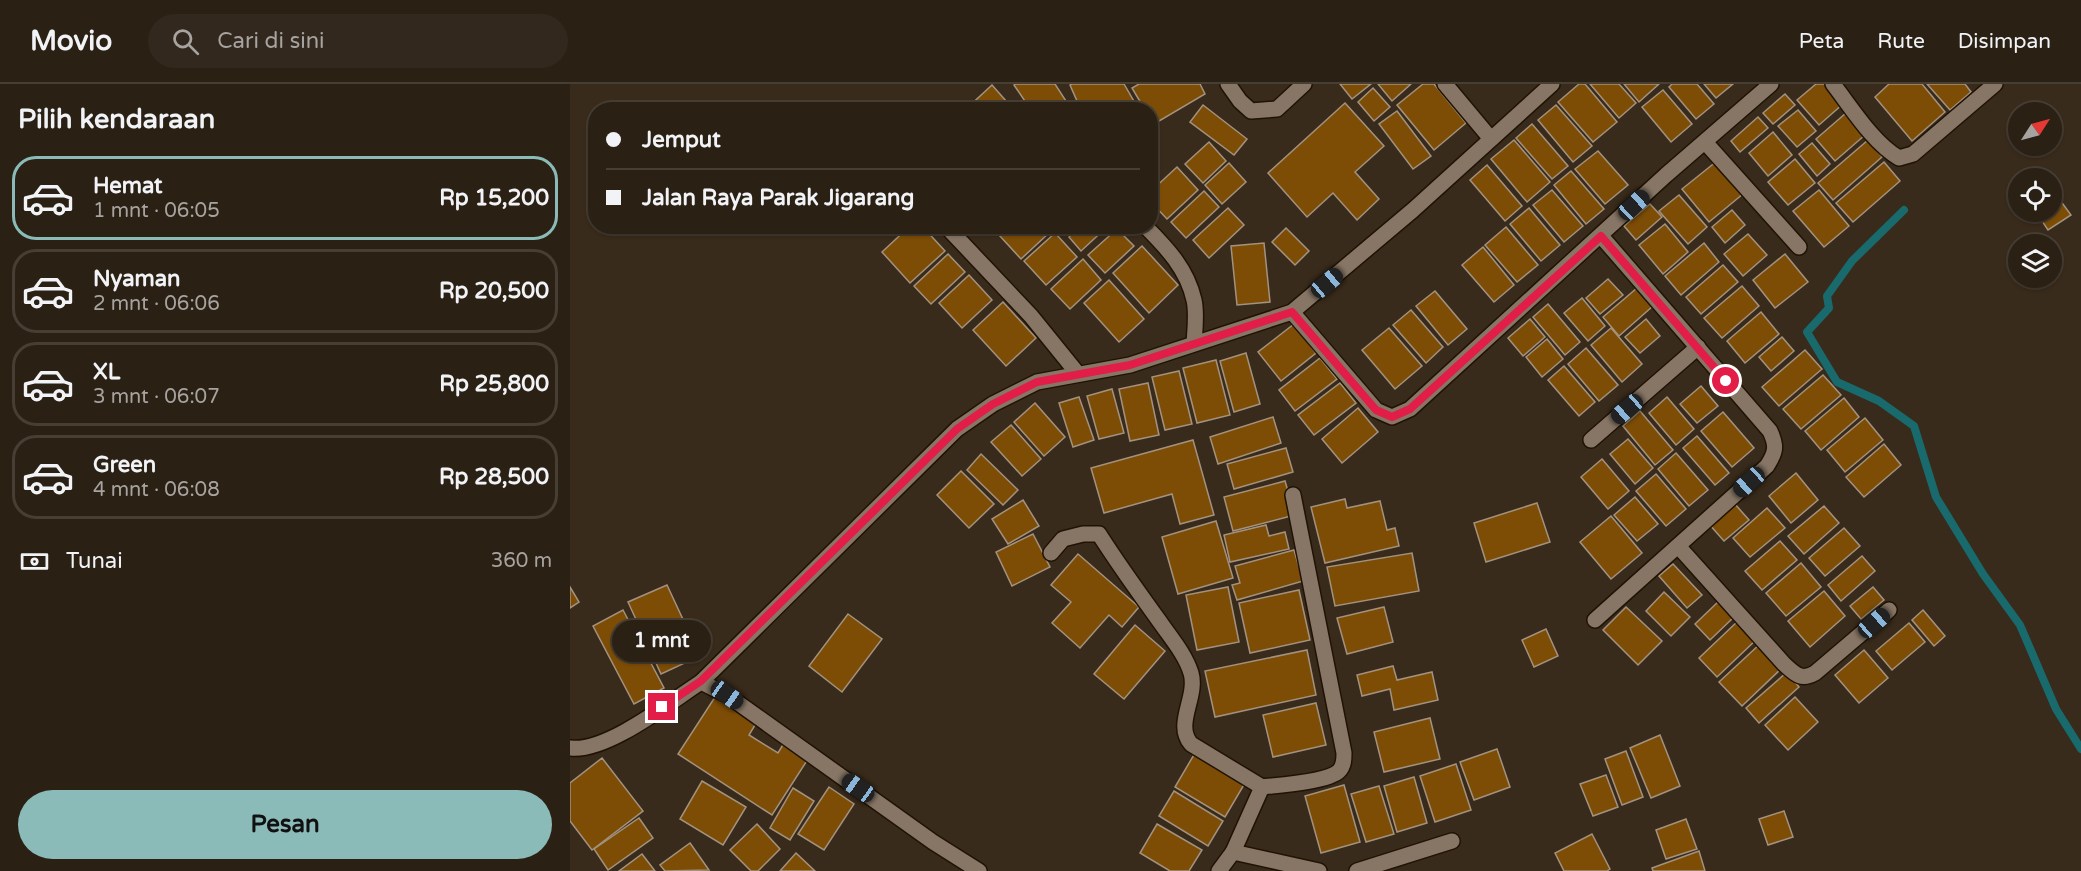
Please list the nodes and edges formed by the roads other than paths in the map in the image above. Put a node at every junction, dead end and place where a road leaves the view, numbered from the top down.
1 (1228, 84) edge
2 (1304, 84) edge
3 (1445, 84) edge
4 (1552, 84) edge
5 (1771, 84) edge
6 (1833, 84) edge
7 (1995, 84) edge
8 (1491, 139) junction
9 (1705, 142) junction
10 (954, 234) edge
11 (1153, 234) edge
12 (1601, 236) junction
13 (1799, 247) dead end
14 (1292, 312) junction
15 (1194, 343) junction
16 (1698, 347) junction
17 (1078, 374) junction
18 (1591, 440) dead end
19 (1293, 495) dead end
20 (1678, 546) junction
21 (1051, 554) dead end
22 (1889, 610) dead end
23 (1596, 620) dead end
24 (701, 681) junction
25 (570, 748) edge
26 (1262, 787) junction
27 (1452, 840) dead end
28 (1233, 852) junction
29 (979, 871) edge
30 (1219, 871) edge
31 (1319, 871) edge
32 (1357, 871) edge

1 - 2 street
3 - 8 street
4 - 8 street
5 - 9 street
6 - 7 street
8 - 14 street
9 - 12 street
9 - 13 street
10 - 17 street
11 - 15 street
12 - 14 street
12 - 16 street
14 - 15 street
15 - 17 street
16 - 18 street
16 - 20 street
17 - 24 street
19 - 26 street
20 - 22 street
20 - 23 street
21 - 26 street
24 - 25 street
24 - 29 street
26 - 28 street
27 - 32 street
28 - 30 street
28 - 31 street

